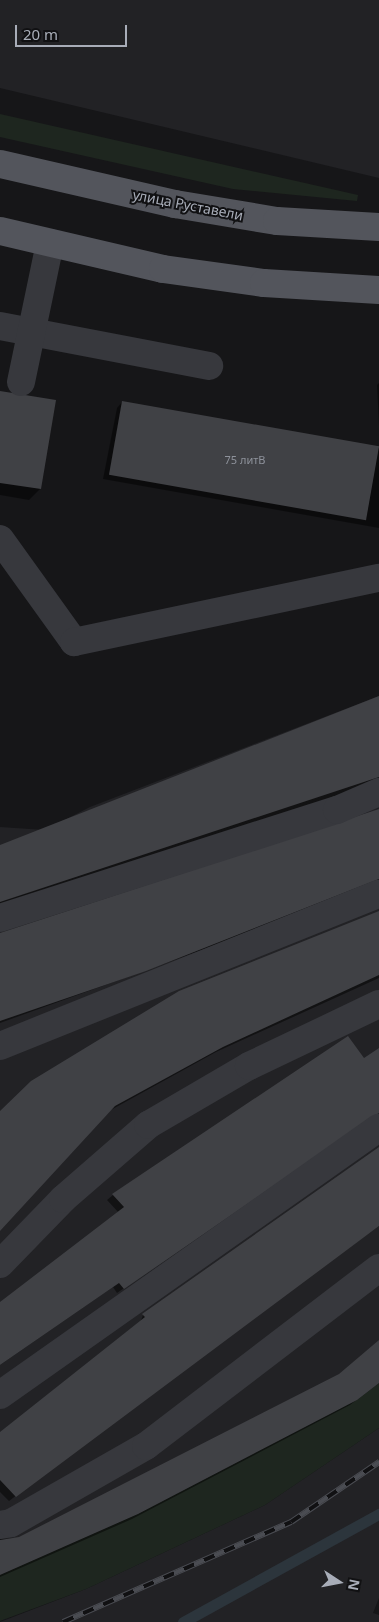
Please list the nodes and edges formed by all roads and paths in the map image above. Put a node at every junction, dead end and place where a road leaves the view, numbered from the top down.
1 (0, 164) edge
2 (379, 227) edge
3 (0, 232) edge
4 (50, 243) junction
5 (379, 290) edge
6 (0, 326) edge
7 (31, 332) junction
8 (209, 366) dead end
9 (21, 382) dead end
10 (0, 539) edge
11 (379, 578) edge
12 (379, 792) edge
13 (379, 894) edge
14 (0, 918) edge
15 (379, 1004) edge
16 (0, 1046) edge
17 (379, 1128) edge
18 (0, 1264) edge
19 (379, 1268) edge
20 (0, 1395) edge
21 (0, 1525) edge

1 - 2 main road, улица Руставели
3 - 4 main road
4 - 5 main road
4 - 7 lane
6 - 7 lane
7 - 8 lane
7 - 9 lane
10 - 11 lane
12 - 14 lane
13 - 16 lane
15 - 18 lane
17 - 20 lane
19 - 21 lane

